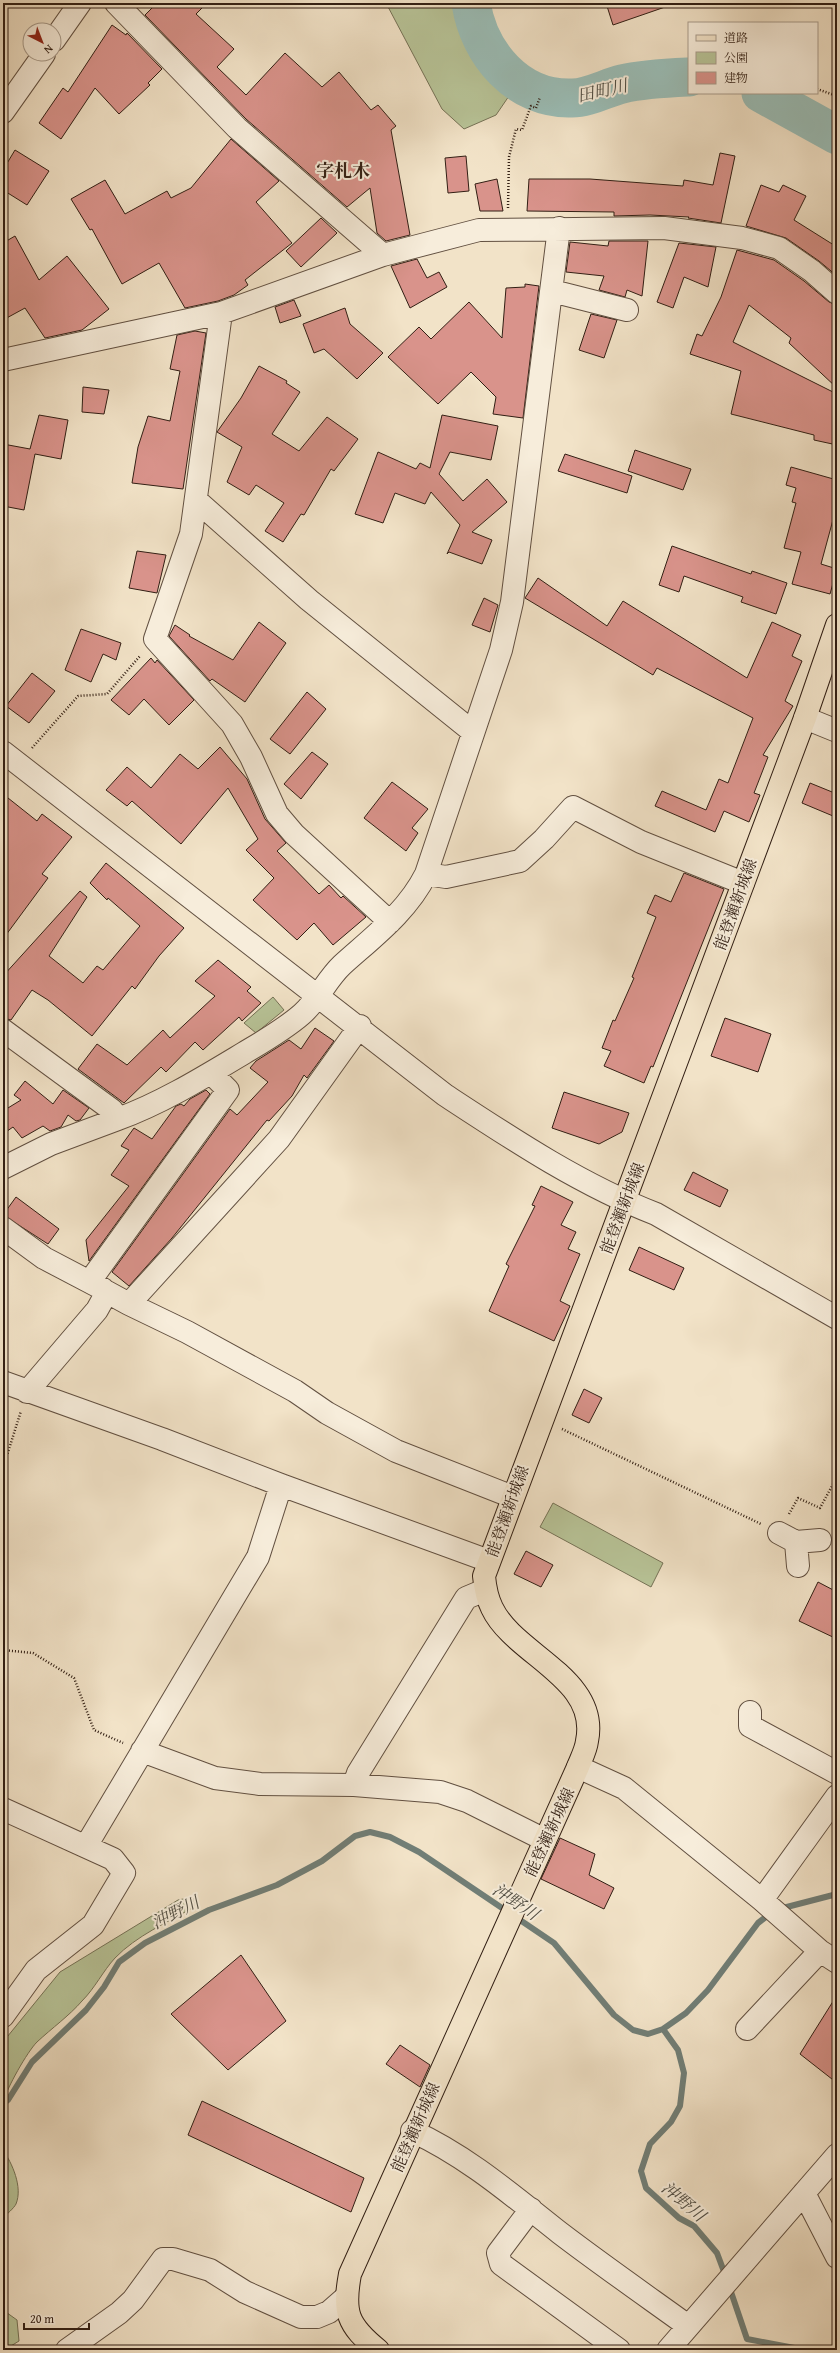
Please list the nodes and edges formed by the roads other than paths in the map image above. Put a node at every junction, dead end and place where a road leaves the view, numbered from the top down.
1 (80, 3) edge
2 (116, 3) edge
3 (62, 29) edge
4 (38, 62) edge
5 (5, 107) edge
6 (559, 228) junction
7 (383, 255) junction
8 (552, 292) junction
9 (837, 293) edge
10 (627, 310) dead end
11 (221, 313) junction
12 (3, 360) edge
13 (196, 500) junction
14 (837, 625) edge
15 (805, 718) junction
16 (837, 731) edge
17 (473, 732) junction
18 (10, 758) edge
19 (426, 874) junction
20 (743, 883) junction
21 (390, 922) junction
22 (318, 995) junction
23 (360, 1026) junction
24 (3, 1030) edge
25 (211, 1073) junction
26 (118, 1119) junction
27 (3, 1168) edge
28 (624, 1202) junction
29 (3, 1228) edge
30 (99, 1287) junction
31 (129, 1304) junction
32 (837, 1318) edge
33 (3, 1382) edge
34 (27, 1392) junction
35 (281, 1485) junction
36 (513, 1497) junction
37 (820, 1540) dead end
38 (489, 1561) junction
39 (798, 1566) dead end
40 (485, 1590) junction
41 (750, 1712) dead end
42 (142, 1751) junction
43 (578, 1768) junction
44 (837, 1773) edge
45 (354, 1785) junction
46 (837, 1796) edge
47 (3, 1809) edge
48 (545, 1840) junction
49 (86, 1846) junction
50 (762, 1900) junction
51 (829, 1957) edge
52 (3, 2016) edge
53 (747, 2029) dead end
54 (412, 2131) junction
55 (837, 2155) edge
56 (804, 2193) junction
57 (531, 2208) junction
58 (837, 2257) edge
59 (345, 2298) junction
60 (688, 2326) junction
61 (67, 2350) edge
62 (378, 2350) edge
63 (619, 2350) edge
64 (668, 2350) edge

1 - 3 street
2 - 7 street
4 - 5 street
6 - 7 street
6 - 8 street
6 - 9 street
7 - 11 street
8 - 10 street
8 - 17 street
11 - 12 street
11 - 13 street
13 - 17 street
13 - 21 street
14 - 15 main road, 能登瀬新城線
15 - 16 street
15 - 20 main road, 能登瀬新城線
17 - 19 street
18 - 22 street
19 - 20 street
19 - 21 street
20 - 28 main road, 能登瀬新城線
21 - 22 street
22 - 23 street
22 - 25 street
23 - 28 street
23 - 31 street
24 - 26 street
25 - 26 street
25 - 30 street
26 - 27 street
28 - 32 street
28 - 36 main road, 能登瀬新城線
29 - 30 street
30 - 31 street
30 - 34 street
31 - 36 street
33 - 34 street
34 - 35 street
35 - 38 street
35 - 42 street
36 - 38 main road, 能登瀬新城線
37 - 39 street
38 - 40 main road, 能登瀬新城線
40 - 43 main road, 能登瀬新城線
40 - 45 street
41 - 44 street
42 - 45 street
42 - 49 street
43 - 48 main road, 能登瀬新城線
43 - 50 street
45 - 48 street
46 - 50 street
47 - 49 street
48 - 54 main road, 能登瀬新城線
49 - 52 street
50 - 51 street
51 - 53 street
54 - 57 street
54 - 59 main road, 能登瀬新城線
55 - 56 street
56 - 58 street
56 - 60 street
57 - 60 street
57 - 63 street
59 - 61 street
59 - 62 main road, 能登瀬新城線
60 - 64 street

